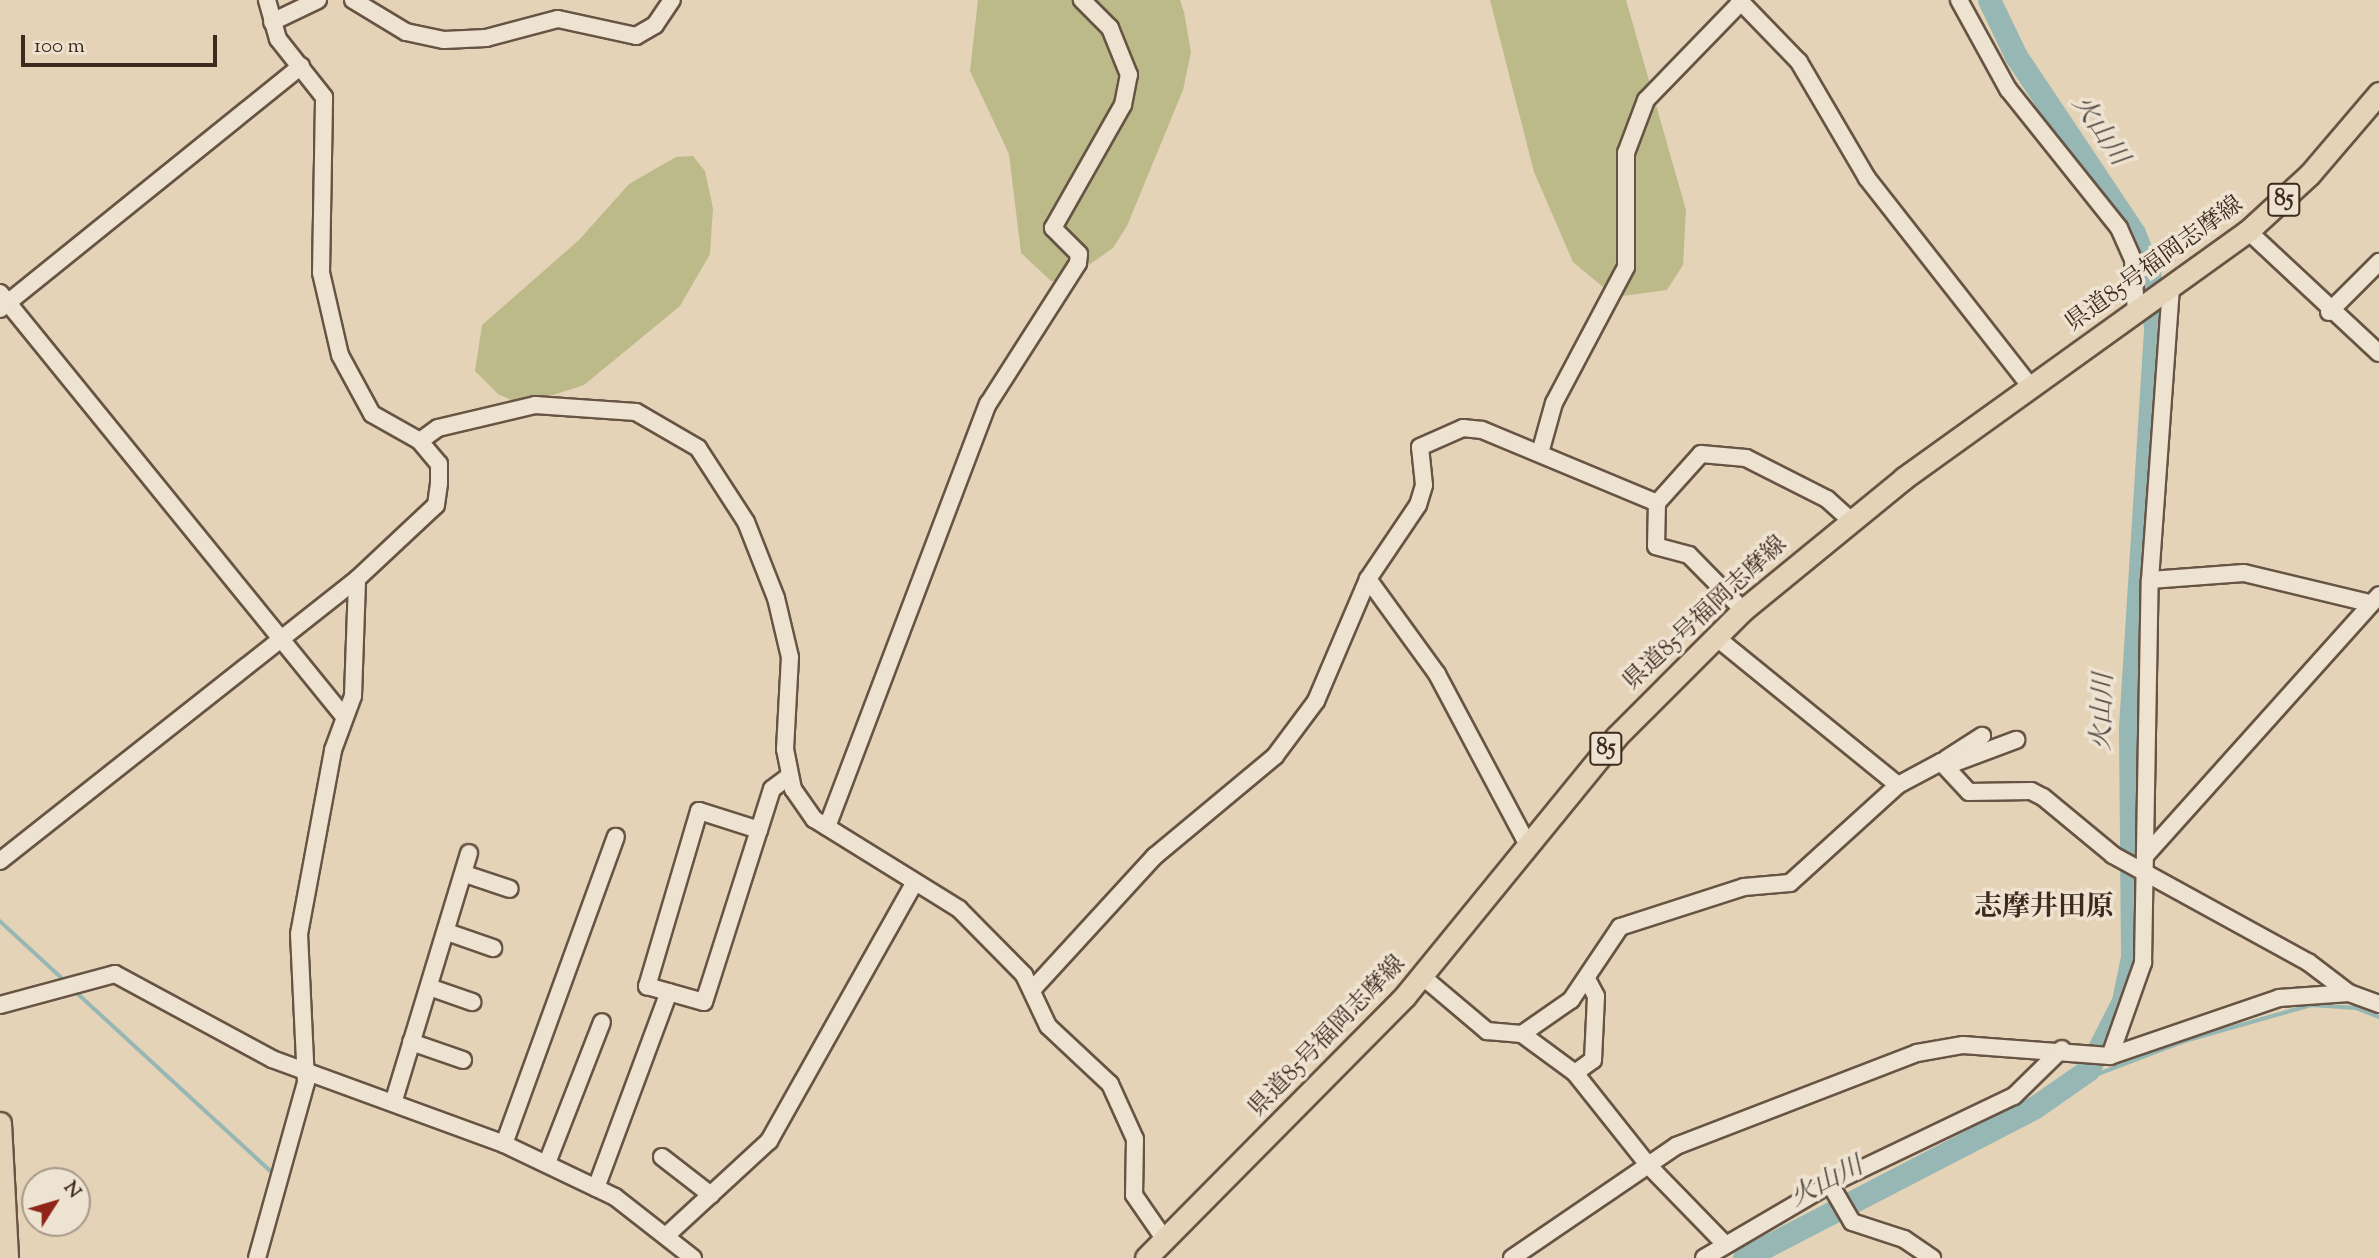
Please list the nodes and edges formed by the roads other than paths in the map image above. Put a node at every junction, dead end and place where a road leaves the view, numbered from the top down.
1 (267, 0) edge
2 (318, 0) edge
3 (353, 0) edge
4 (672, 0) edge
5 (1082, 0) edge
6 (1959, 0) edge
7 (1740, 1) edge
8 (272, 22) junction
9 (301, 66) junction
10 (2379, 93) edge
11 (2248, 231) junction
12 (2379, 262) edge
13 (2171, 290) junction
14 (3, 301) edge
15 (2329, 312) junction
16 (2136, 314) junction
17 (2379, 353) edge
18 (2031, 387) junction
19 (420, 441) junction
20 (1540, 453) junction
21 (1657, 503) junction
22 (1850, 520) junction
23 (357, 579) junction
24 (1368, 579) junction
25 (2150, 580) junction
26 (2374, 599) edge
27 (1743, 610) junction
28 (280, 638) junction
29 (1717, 638) junction
30 (342, 714) junction
31 (1982, 736) dead end
32 (2017, 740) dead end
33 (1945, 764) junction
34 (789, 776) junction
35 (1898, 785) junction
36 (827, 827) junction
37 (759, 830) junction
38 (616, 837) dead end
39 (1529, 847) junction
40 (469, 853) dead end
41 (2146, 855) junction
42 (0, 860) edge
43 (465, 874) junction
44 (2147, 874) junction
45 (915, 882) junction
46 (510, 889) dead end
47 (447, 932) junction
48 (493, 948) dead end
49 (1423, 977) junction
50 (1587, 981) junction
51 (429, 987) junction
52 (1032, 990) junction
53 (669, 992) junction
54 (2348, 993) junction
55 (472, 1002) dead end
56 (2379, 1004) edge
57 (0, 1005) edge
58 (602, 1022) dead end
59 (1522, 1034) junction
60 (411, 1042) junction
61 (2062, 1049) junction
62 (2110, 1056) junction
63 (463, 1060) dead end
64 (1575, 1073) junction
65 (305, 1074) junction
66 (394, 1100) junction
67 (0, 1123) edge
68 (504, 1144) junction
69 (662, 1157) dead end
70 (547, 1163) junction
71 (1649, 1166) junction
72 (596, 1188) junction
73 (1832, 1189) junction
74 (712, 1195) junction
75 (3, 1227) edge
76 (667, 1235) junction
77 (1165, 1240) junction
78 (1724, 1244) junction
79 (7, 1258) edge
80 (257, 1258) edge
81 (693, 1258) edge
82 (1146, 1258) edge
83 (1512, 1258) edge
84 (1704, 1258) edge
85 (1932, 1258) edge

1 - 8 street
2 - 8 street
3 - 4 street
5 - 36 street
6 - 16 street
7 - 18 street
7 - 20 street
8 - 9 street
9 - 14 street
9 - 19 street
10 - 11 main road, 県道85号福岡志摩線 / 85
11 - 13 main road, 県道85号福岡志摩線 / 85
11 - 15 street
12 - 15 street
13 - 16 main road, 県道85号福岡志摩線 / 85
13 - 25 street
14 - 28 street
15 - 17 street
16 - 18 main road, 県道85号福岡志摩線 / 85
18 - 22 main road, 県道85号福岡志摩線 / 85
19 - 23 street
19 - 34 street
20 - 21 street
20 - 24 street
21 - 22 street
21 - 27 street
22 - 27 main road, 県道85号福岡志摩線 / 85
23 - 28 street
23 - 30 street
24 - 39 street
24 - 52 street
25 - 26 street
25 - 41 street
26 - 41 street
27 - 29 main road, 県道85号福岡志摩線 / 85
28 - 30 street
28 - 42 street
29 - 35 street
29 - 39 main road, 県道85号福岡志摩線 / 85
30 - 65 street
31 - 33 street
32 - 33 street
33 - 35 street
33 - 44 street
34 - 36 street
34 - 37 street
35 - 50 street
36 - 45 street
37 - 53 street
37 - 53 street
38 - 68 street
39 - 49 main road, 県道85号福岡志摩線 / 85
40 - 43 street
41 - 44 street
43 - 46 street
43 - 47 street
44 - 54 street
44 - 62 street
45 - 52 street
45 - 74 street
47 - 48 street
47 - 51 street
49 - 59 street
49 - 77 main road, 県道85号福岡志摩線 / 85
50 - 59 street
50 - 64 street
51 - 55 street
51 - 60 street
52 - 77 street
53 - 72 street
54 - 56 street
54 - 62 street
57 - 65 street
58 - 70 street
59 - 64 street
60 - 63 street
60 - 66 street
61 - 62 street
61 - 71 street
61 - 73 street
64 - 71 street
65 - 66 street
65 - 80 street
66 - 68 street
67 - 75 main road
68 - 70 street
69 - 74 street
70 - 72 street
71 - 78 street
71 - 83 street
72 - 76 street
73 - 78 street
73 - 85 street
74 - 76 street
75 - 79 main road
76 - 81 street
77 - 82 main road, 県道85号福岡志摩線 / 85
78 - 84 street

